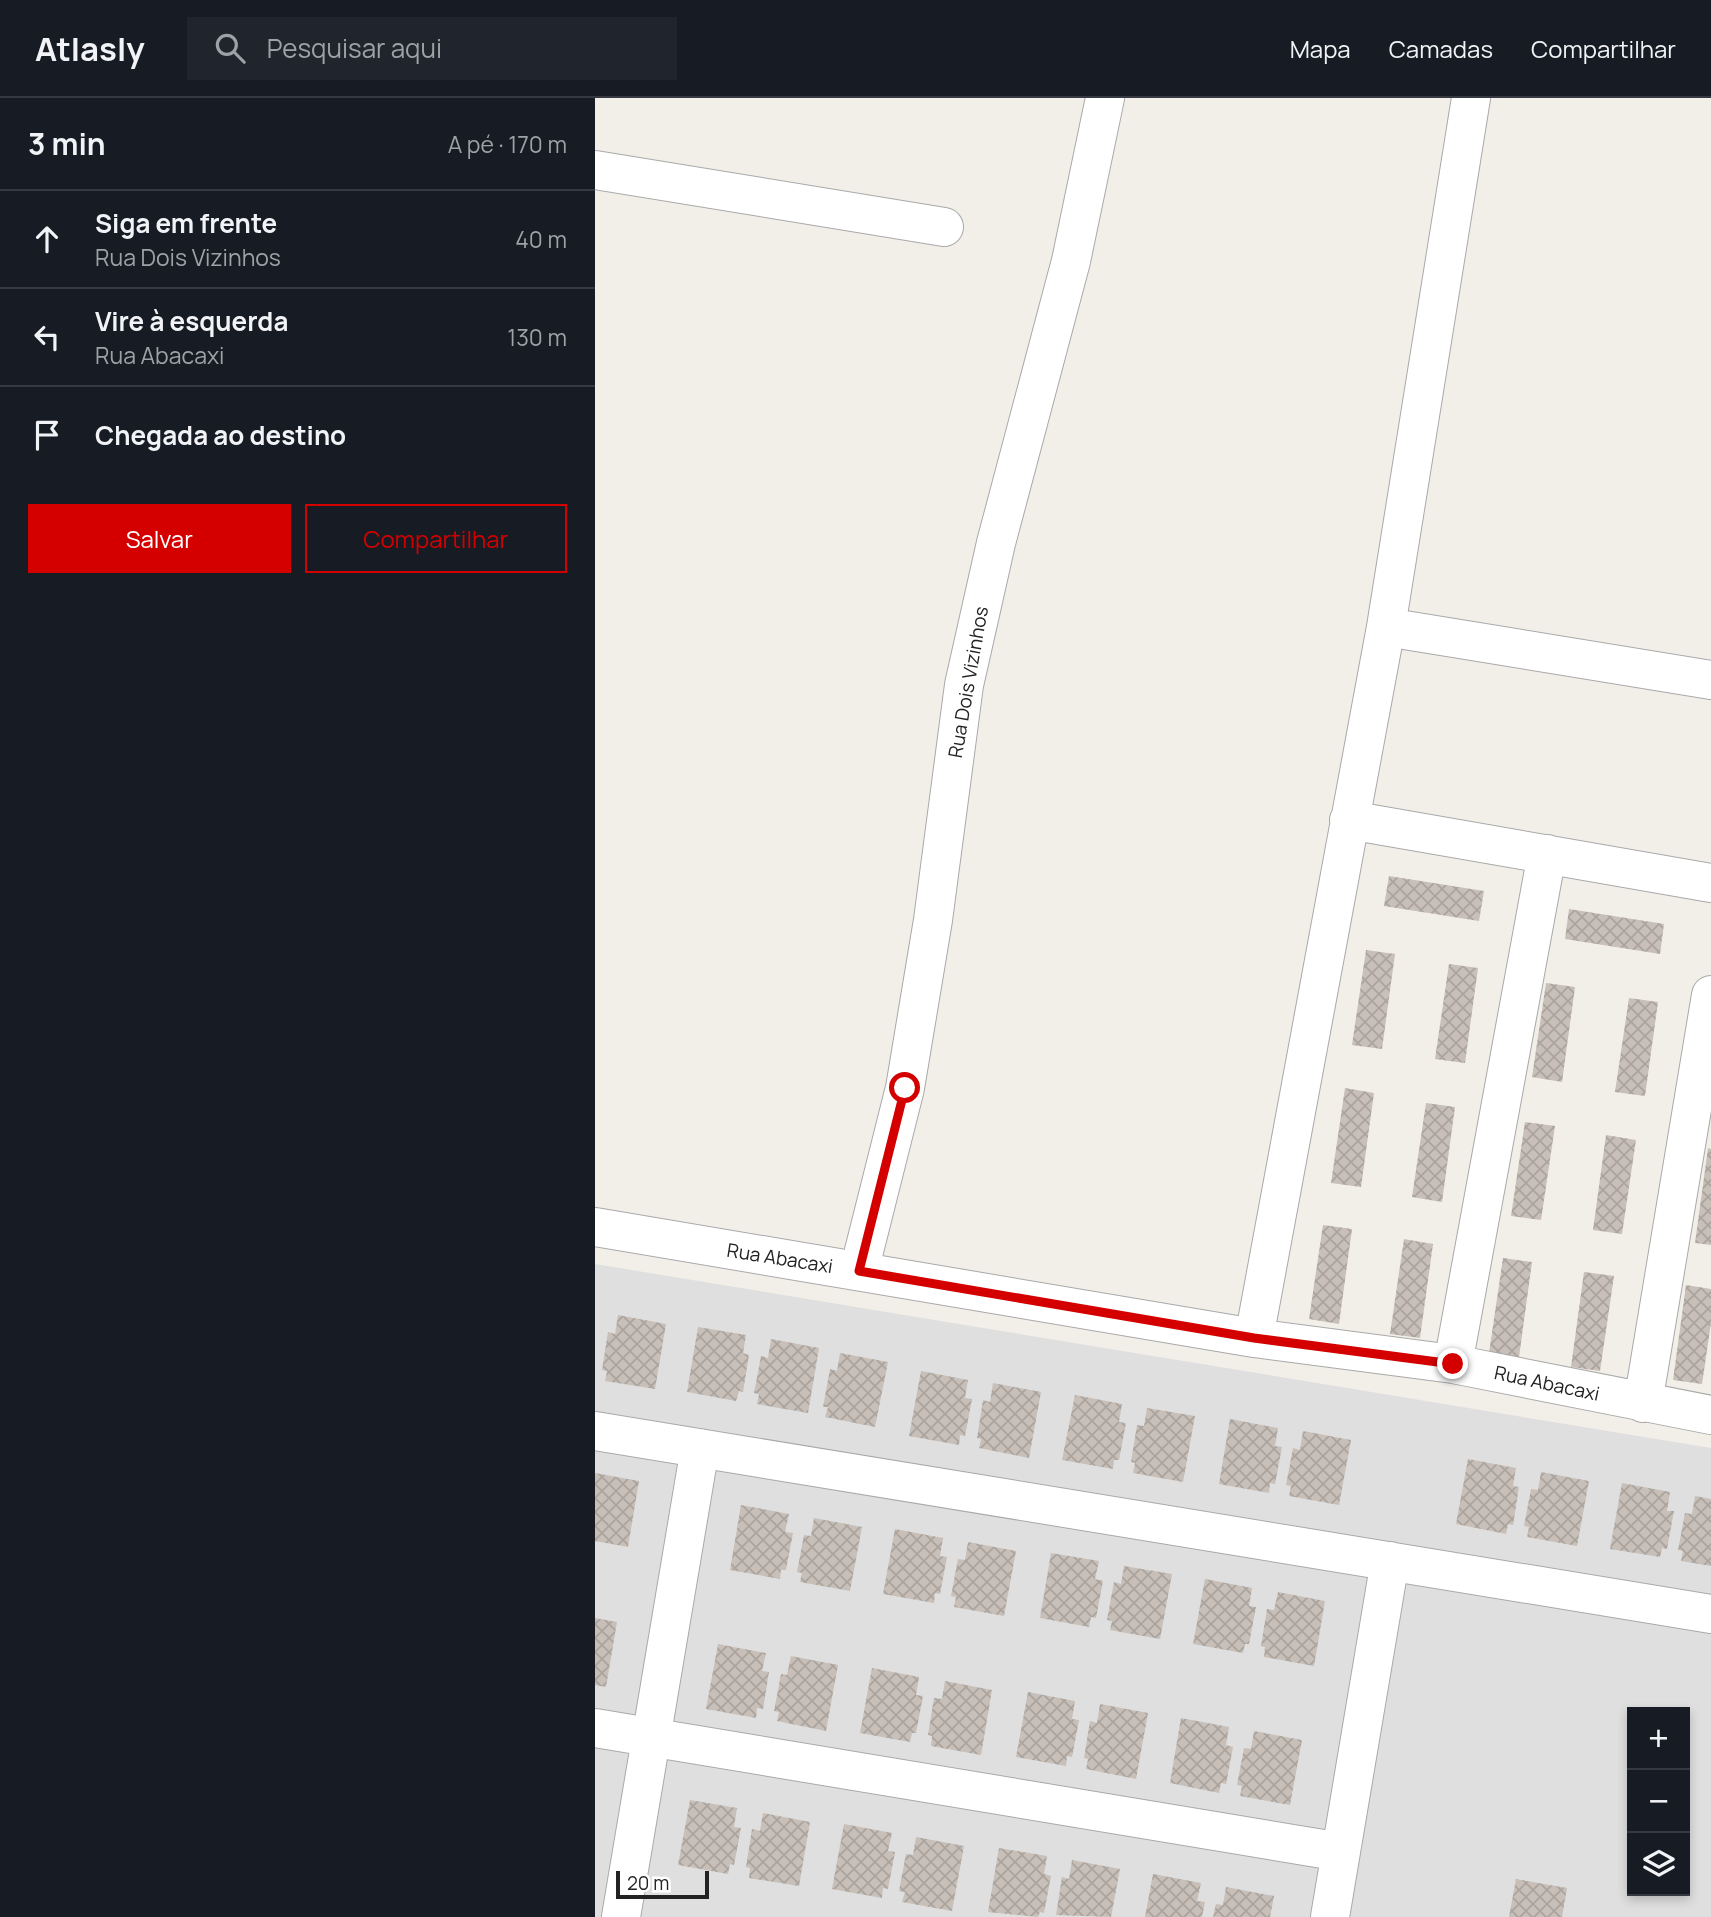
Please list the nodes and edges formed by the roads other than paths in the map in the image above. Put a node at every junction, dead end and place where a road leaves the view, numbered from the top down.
1 (1105, 98) edge
2 (1471, 98) edge
3 (595, 170) edge
4 (944, 227) dead end
5 (1385, 627) junction
6 (1711, 680) edge
7 (1349, 820) junction
8 (1547, 854) junction
9 (1711, 883) edge
10 (1711, 995) edge
11 (595, 1227) edge
12 (859, 1271) junction
13 (1254, 1338) junction
14 (1453, 1364) junction
15 (1643, 1403) junction
16 (1711, 1415) edge
17 (595, 1431) edge
18 (700, 1448) junction
19 (1390, 1561) junction
20 (1711, 1614) edge
21 (595, 1728) edge
22 (652, 1738) junction
23 (1341, 1852) junction
24 (621, 1917) edge
25 (1330, 1917) edge

1 - 12 street, Rua Dois Vizinhos
2 - 5 street
3 - 4 street
5 - 6 street
5 - 7 street
7 - 8 street
7 - 13 street
8 - 9 street
8 - 14 street
10 - 15 street
11 - 12 street, Rua Abacaxi
12 - 13 street, Rua Abacaxi
13 - 14 street, Rua Abacaxi
14 - 15 street, Rua Abacaxi
15 - 16 street, Rua Abacaxi
17 - 18 street
18 - 19 street
18 - 22 street
19 - 20 street
19 - 23 street
21 - 22 street
22 - 23 street
22 - 24 street
23 - 25 street

